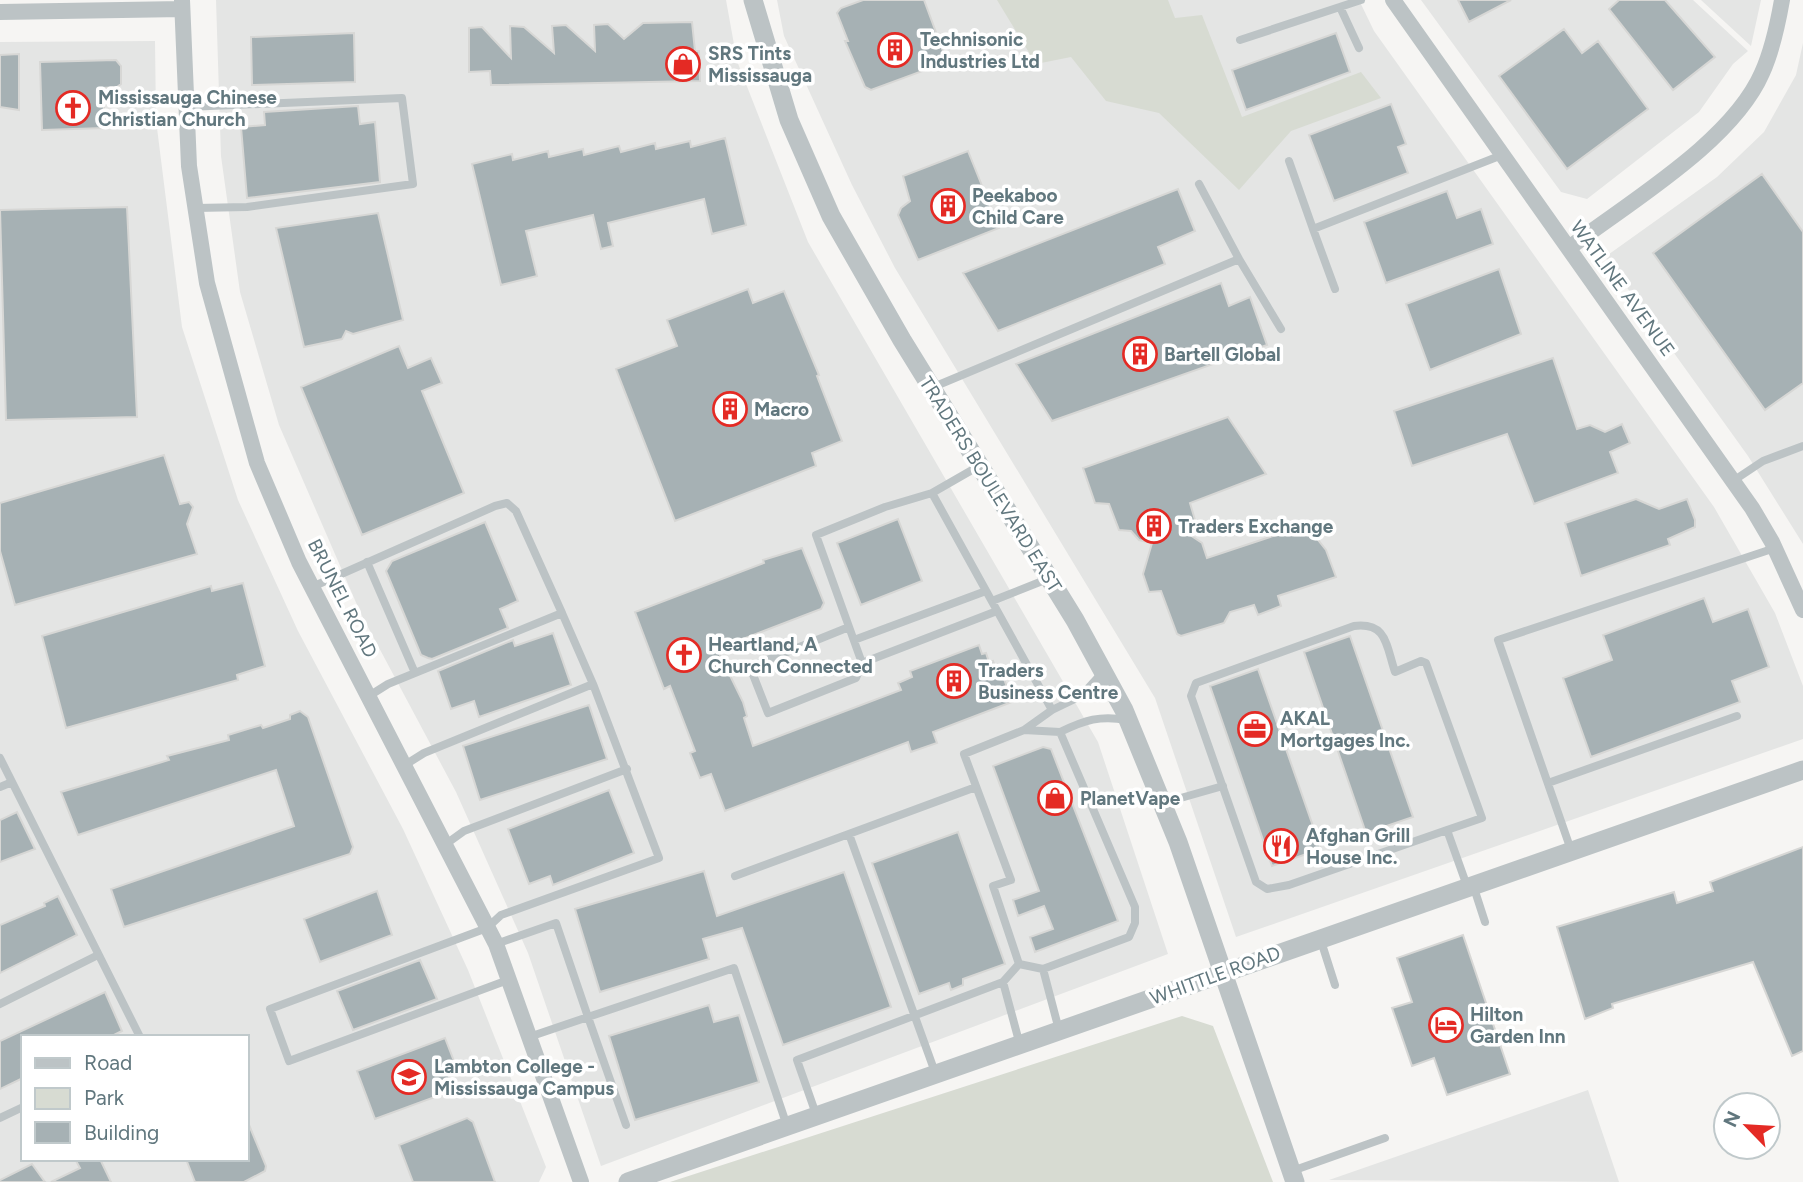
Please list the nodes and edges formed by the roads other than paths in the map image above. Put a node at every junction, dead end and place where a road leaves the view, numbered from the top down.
1 (753, 0) edge
2 (1361, 0) edge
3 (1393, 0) edge
4 (1782, 0) edge
5 (182, 4) edge
6 (1340, 7) junction
7 (0, 12) edge
8 (1240, 40) dead end
9 (1359, 48) dead end
10 (187, 107) junction
11 (1502, 155) junction
12 (1289, 161) dead end
13 (1199, 184) dead end
14 (196, 208) junction
15 (1313, 229) junction
16 (1569, 247) junction
17 (1239, 259) junction
18 (1335, 289) dead end
19 (1282, 329) dead end
20 (931, 387) junction
21 (1803, 446) edge
22 (981, 465) junction
23 (1733, 481) junction
24 (932, 493) junction
25 (1775, 548) junction
26 (367, 562) junction
27 (1050, 578) junction
28 (312, 587) junction
29 (986, 591) junction
30 (992, 601) junction
31 (1803, 610) edge
32 (997, 611) junction
33 (562, 613) junction
34 (849, 627) junction
35 (854, 640) junction
36 (862, 663) junction
37 (1103, 672) junction
38 (415, 673) junction
39 (593, 684) junction
40 (369, 696) junction
41 (1052, 710) junction
42 (1737, 716) dead end
43 (1128, 720) junction
44 (1024, 730) junction
45 (1060, 732) junction
46 (0, 758) edge
47 (405, 765) junction
48 (626, 769) junction
49 (1803, 770) edge
50 (12, 782) junction
51 (1548, 783) junction
52 (1223, 786) junction
53 (0, 787) edge
54 (976, 787) junction
55 (1163, 803) junction
56 (1447, 831) junction
57 (849, 834) junction
58 (446, 844) junction
59 (1571, 850) junction
60 (735, 876) dead end
61 (1470, 885) junction
62 (1485, 922) dead end
63 (487, 928) junction
64 (1320, 937) junction
65 (496, 944) junction
66 (98, 955) junction
67 (1019, 964) junction
68 (1043, 969) junction
69 (1222, 972) junction
70 (508, 980) junction
71 (1003, 982) junction
72 (1335, 985) dead end
73 (0, 1004) edge
74 (914, 1015) junction
75 (588, 1017) junction
76 (1059, 1030) junction
77 (139, 1035) edge
78 (529, 1037) junction
79 (1020, 1045) junction
80 (936, 1075) junction
81 (21, 1108) edge
82 (817, 1116) junction
83 (0, 1118) edge
84 (626, 1125) dead end
85 (787, 1127) junction
86 (1385, 1138) dead end
87 (1293, 1176) edge
88 (581, 1182) edge
89 (628, 1182) edge

1 - 20 street, TRADERS BOULEVARD EAST
2 - 6 lane
3 - 11 street, WATLINE AVENUE
4 - 16 street
5 - 7 street
5 - 10 street, BRUNEL ROAD
6 - 8 lane
6 - 9 lane
10 - 14 street, BRUNEL ROAD
10 - 14 lane
11 - 15 lane
11 - 16 street, WATLINE AVENUE
12 - 15 lane
13 - 17 lane
14 - 28 street, BRUNEL ROAD
15 - 18 lane
16 - 23 street, WATLINE AVENUE
17 - 19 lane
17 - 20 lane
20 - 22 street, TRADERS BOULEVARD EAST
21 - 23 lane
22 - 24 lane
22 - 27 street, TRADERS BOULEVARD EAST
23 - 25 street, WATLINE AVENUE
24 - 29 lane
24 - 34 lane
25 - 31 street, WATLINE AVENUE
25 - 51 lane
26 - 28 lane
26 - 33 lane
26 - 38 lane
27 - 30 lane
27 - 37 street, TRADERS BOULEVARD EAST
28 - 40 street, BRUNEL ROAD
29 - 30 lane
29 - 35 lane
30 - 32 lane
32 - 36 lane
32 - 41 lane
33 - 38 lane
33 - 39 lane
34 - 35 lane
34 - 36 lane
35 - 36 lane
37 - 41 lane
37 - 43 street, TRADERS BOULEVARD EAST
38 - 40 lane
39 - 47 lane
39 - 48 lane
40 - 47 street, BRUNEL ROAD
41 - 44 lane
42 - 51 lane
43 - 45 lane
43 - 55 street, TRADERS BOULEVARD EAST
44 - 45 lane
44 - 54 lane
45 - 68 lane
46 - 50 lane
47 - 58 street, BRUNEL ROAD
48 - 58 lane
48 - 63 lane
49 - 59 street, WHITTLE ROAD
50 - 53 lane
50 - 66 lane
51 - 59 lane
52 - 55 lane
52 - 56 lane
52 - 56 lane
54 - 57 lane
54 - 67 lane
55 - 69 street, TRADERS BOULEVARD EAST
56 - 61 lane
57 - 60 lane
57 - 74 lane
58 - 63 street, BRUNEL ROAD
59 - 61 street, WHITTLE ROAD
61 - 62 lane
61 - 64 street, WHITTLE ROAD
63 - 65 street, BRUNEL ROAD
63 - 70 lane
64 - 69 street, WHITTLE ROAD
64 - 72 lane
65 - 70 street, BRUNEL ROAD
65 - 75 lane
66 - 73 lane
66 - 77 lane
67 - 68 lane
67 - 71 lane
68 - 76 lane
69 - 76 street, WHITTLE ROAD
69 - 87 street, TRADERS BOULEVARD EAST
70 - 78 street, BRUNEL ROAD
71 - 74 lane
71 - 79 lane
74 - 80 lane
74 - 82 lane
75 - 78 lane
75 - 84 lane
75 - 85 lane
76 - 79 street, WHITTLE ROAD
78 - 88 street, BRUNEL ROAD
79 - 80 street, WHITTLE ROAD
80 - 82 street, WHITTLE ROAD
81 - 83 lane
82 - 85 street, WHITTLE ROAD
85 - 89 street, WHITTLE ROAD
86 - 87 lane

